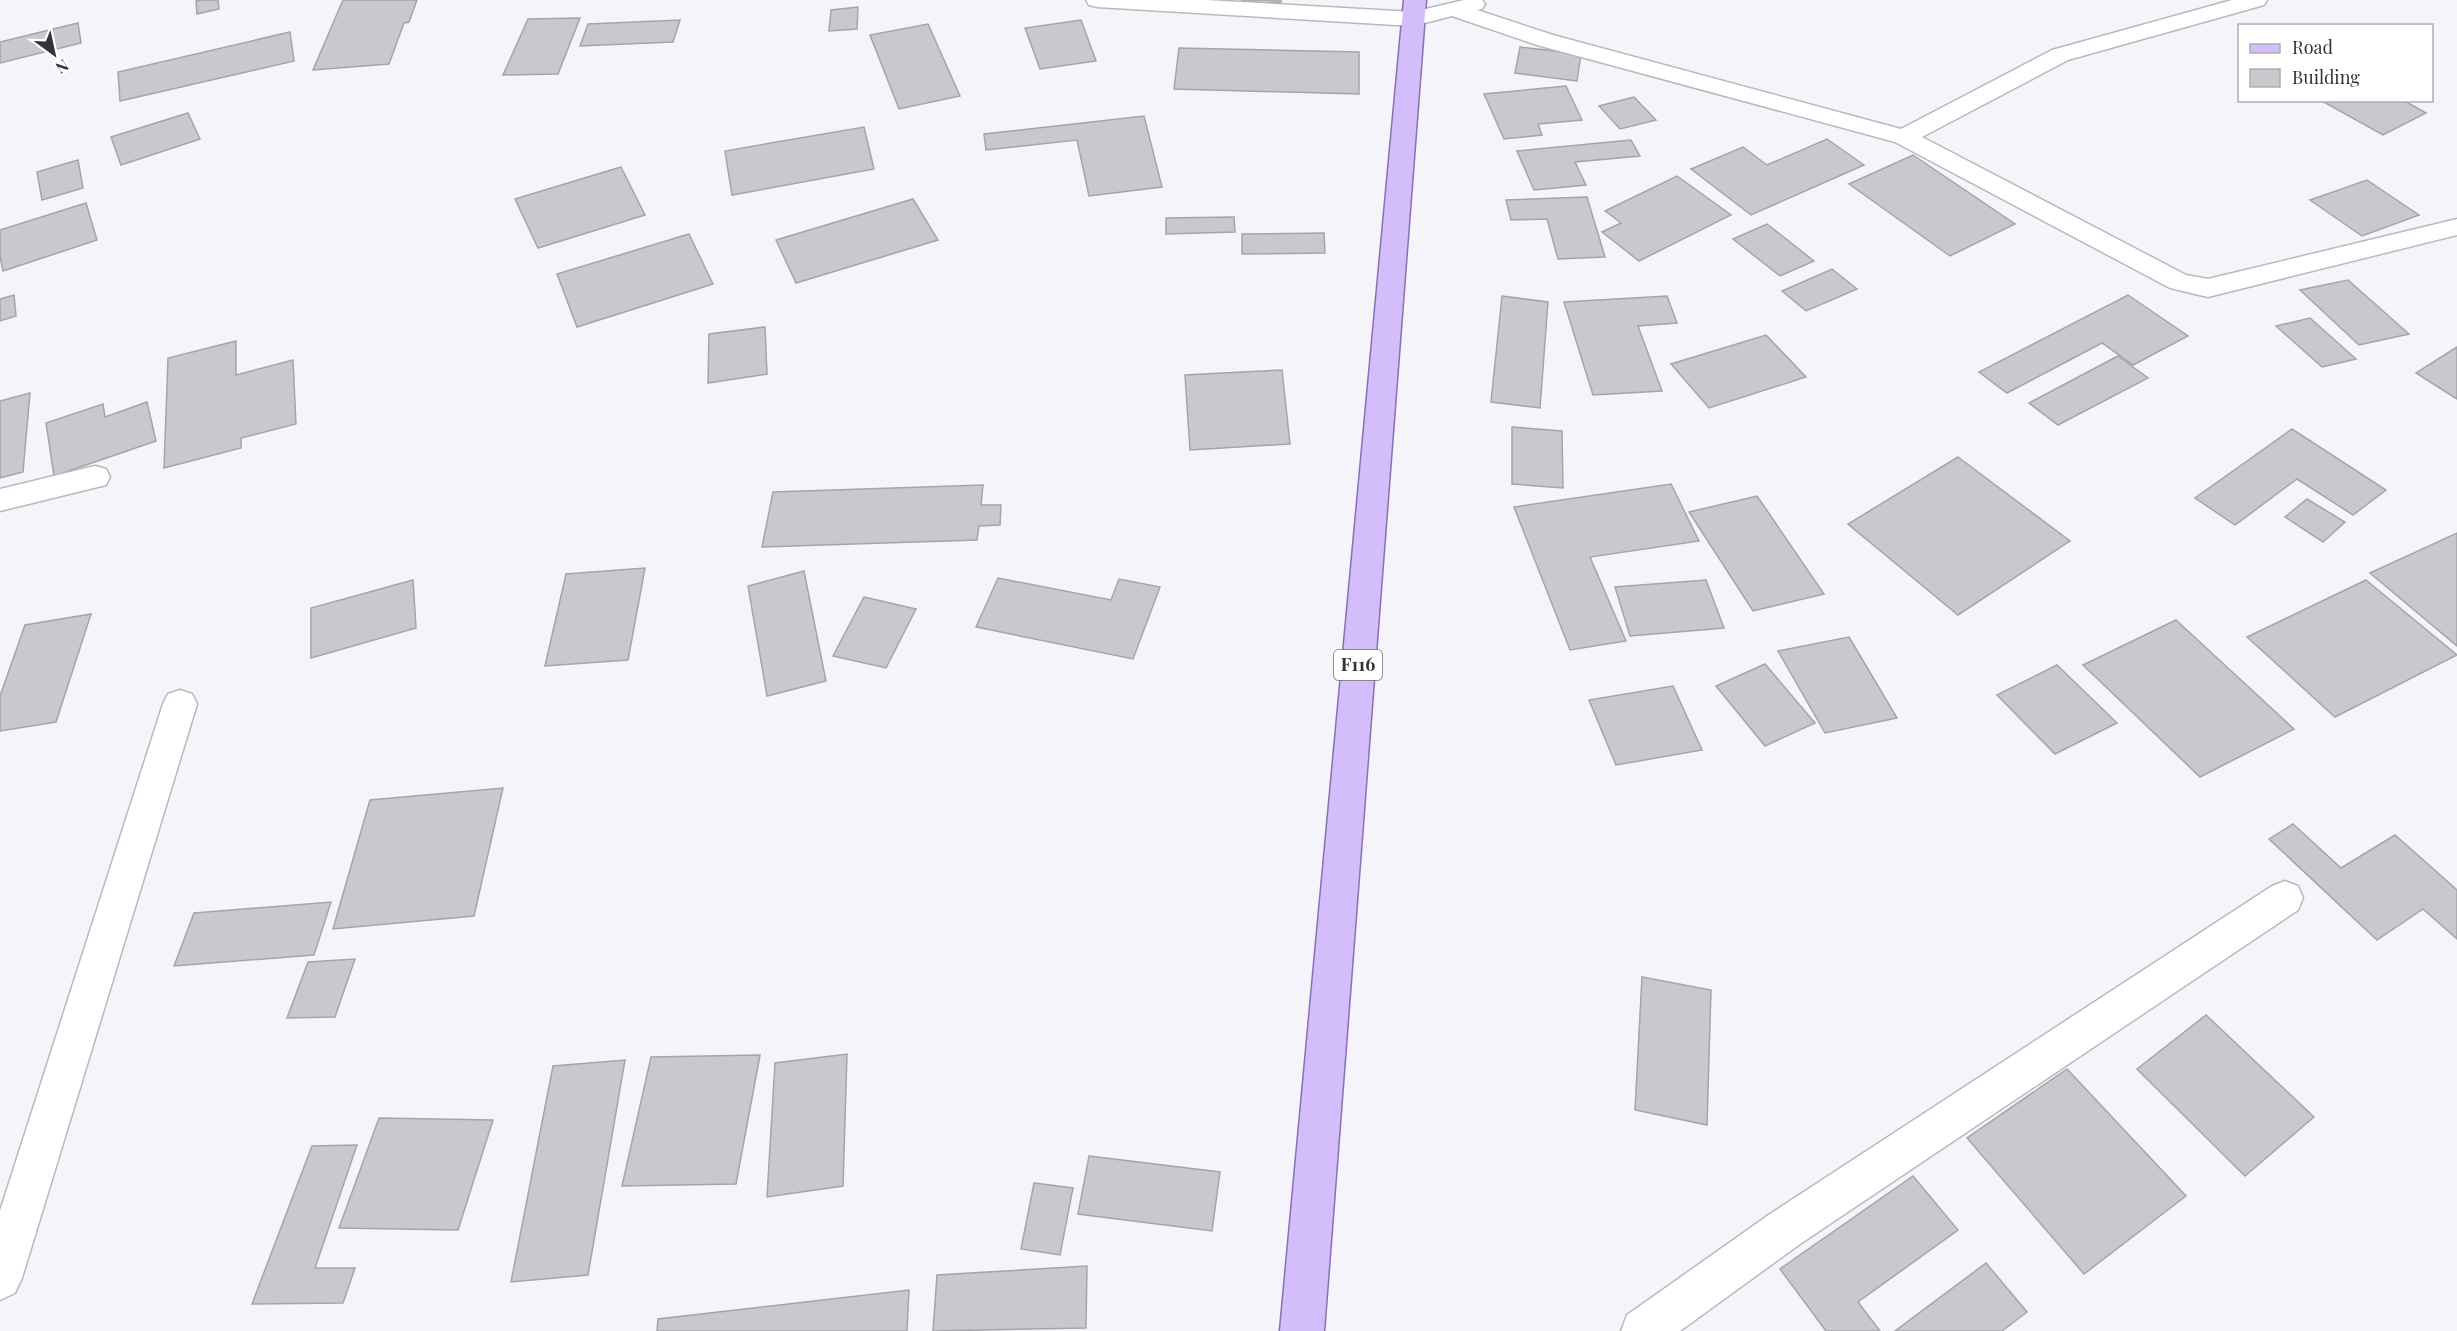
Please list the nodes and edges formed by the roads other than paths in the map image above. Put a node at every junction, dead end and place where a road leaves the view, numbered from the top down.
1 (1097, 0) edge
2 (1489, 0) edge
3 (2256, 0) edge
4 (1452, 9) junction
5 (1414, 10) edge
6 (1904, 137) junction
7 (2457, 227) edge
8 (95, 477) dead end
9 (0, 500) edge
10 (180, 704) dead end
11 (2285, 898) dead end
12 (0, 1278) edge
13 (1302, 1331) edge
14 (1643, 1331) edge

1 - 5 street
2 - 4 street
3 - 6 street
4 - 5 street
4 - 6 street
5 - 13 main road, F116
6 - 7 street
8 - 9 street
10 - 12 street
11 - 14 street

